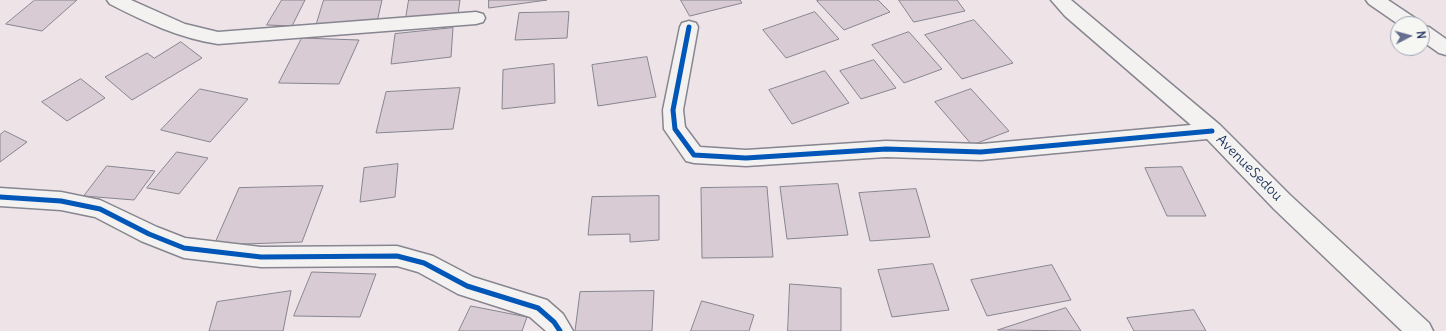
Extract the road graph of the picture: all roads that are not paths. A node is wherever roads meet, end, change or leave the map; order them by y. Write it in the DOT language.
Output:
graph roads {
  1 [pos="116,0"];
  2 [pos="1375,0"];
  3 [pos="1066,6"];
  4 [pos="1399,16"];
  5 [pos="476,18"];
  6 [pos="689,27"];
  7 [pos="1430,37"];
  8 [pos="1446,48"];
  9 [pos="1212,131"];
  10 [pos="0,197"];
  11 [pos="560,331"];
  12 [pos="1420,331"];
  1 -- 5 [label="street"];
  2 -- 4 [label="street"];
  3 -- 9 [label="street, AvenueSedou"];
  6 -- 9 [label="street"];
  7 -- 8 [label="street"];
  9 -- 12 [label="street, AvenueSedou"];
  10 -- 11 [label="street"];
}
